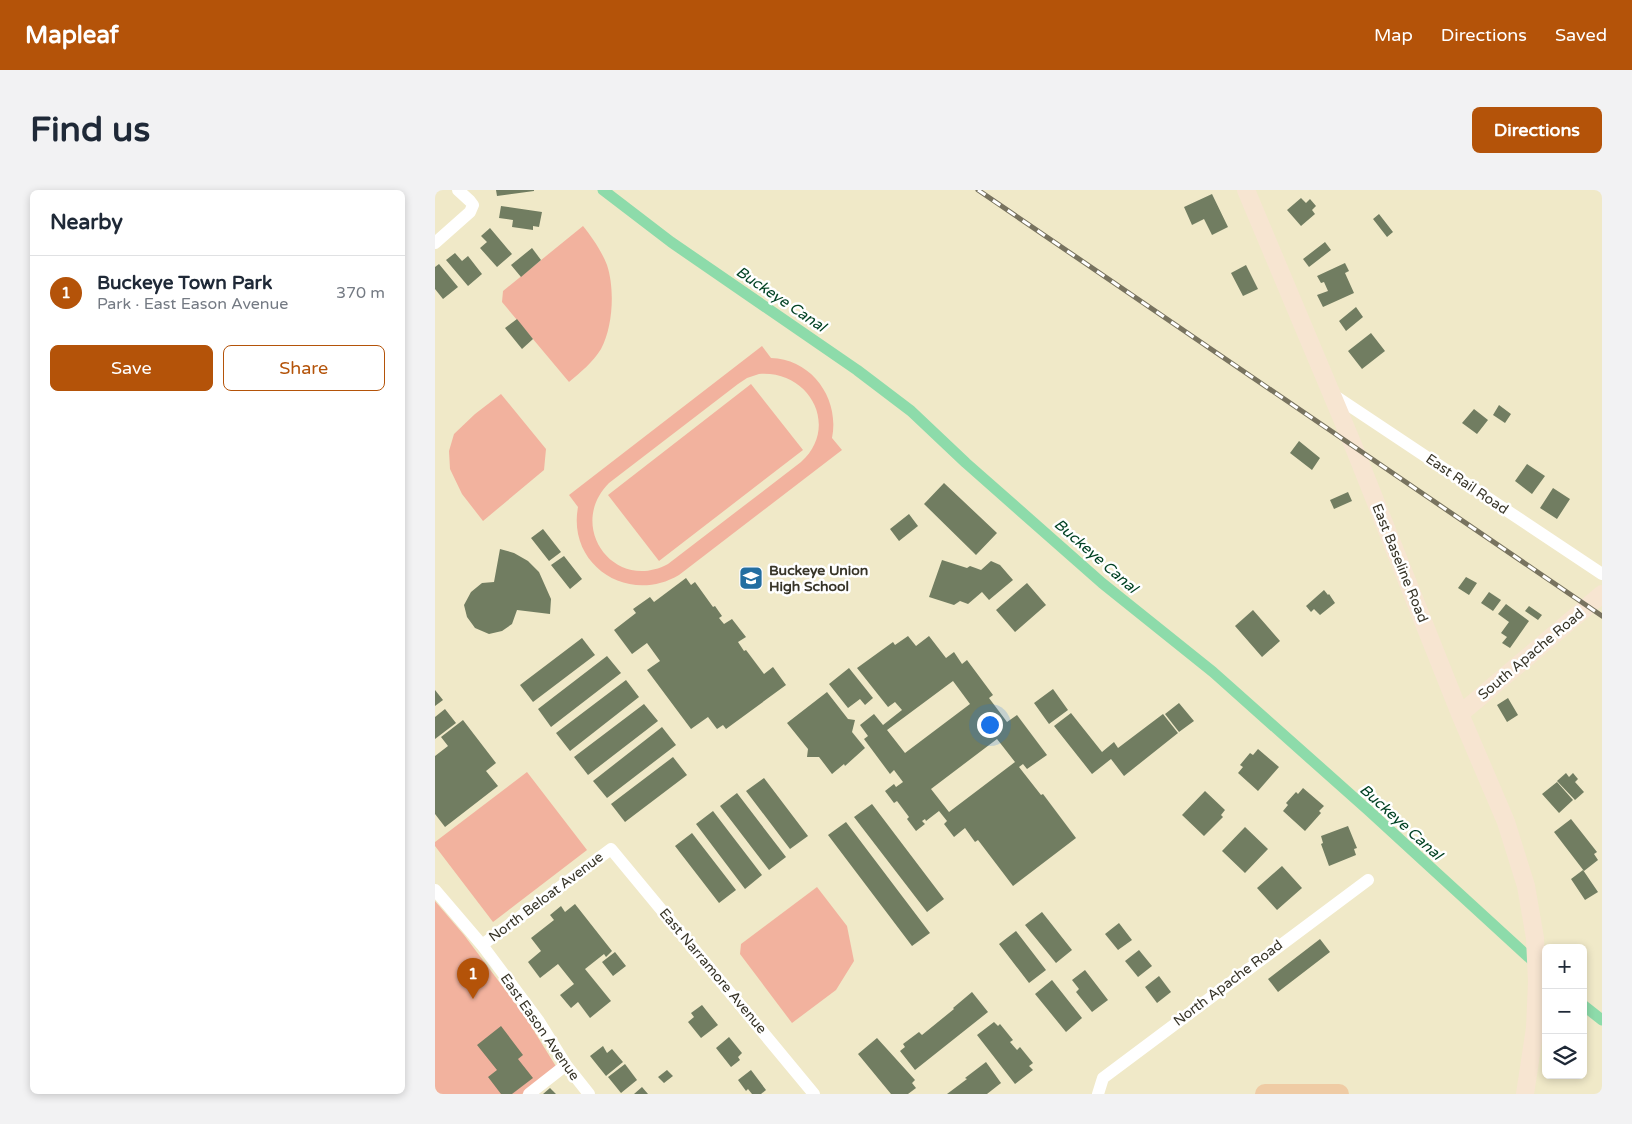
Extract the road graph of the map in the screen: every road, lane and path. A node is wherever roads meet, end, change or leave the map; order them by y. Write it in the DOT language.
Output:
graph roads {
  1 [pos="458,190"];
  2 [pos="1246,190"];
  3 [pos="435,243"];
  4 [pos="1332,394"];
  5 [pos="1602,574"];
  6 [pos="1602,594"];
  7 [pos="1460,714"];
  8 [pos="611,849"];
  9 [pos="1368,880"];
  10 [pos="435,890"];
  11 [pos="481,945"];
  12 [pos="566,1066"];
  13 [pos="529,1094"];
  14 [pos="589,1094"];
  15 [pos="814,1094"];
  16 [pos="1098,1094"];
  17 [pos="1265,1094"];
  18 [pos="1339,1094"];
  19 [pos="1525,1094"];
  1 -- 3 [label="street"];
  2 -- 4 [label="main road, East Baseline Road"];
  4 -- 5 [label="street, East Rail Road"];
  4 -- 7 [label="main road, East Baseline Road"];
  6 -- 7 [label="main road, South Apache Road"];
  7 -- 19 [label="main road, East Baseline Road"];
  8 -- 11 [label="street, North Beloat Avenue"];
  8 -- 15 [label="street, East Narramore Avenue"];
  9 -- 16 [label="street, North Apache Road"];
  10 -- 11 [label="street, East Eason Avenue"];
  11 -- 12 [label="street, East Eason Avenue"];
  12 -- 13 [label="street"];
  12 -- 14 [label="street, East Eason Avenue"];
  17 -- 18 [label="main road"];
}
